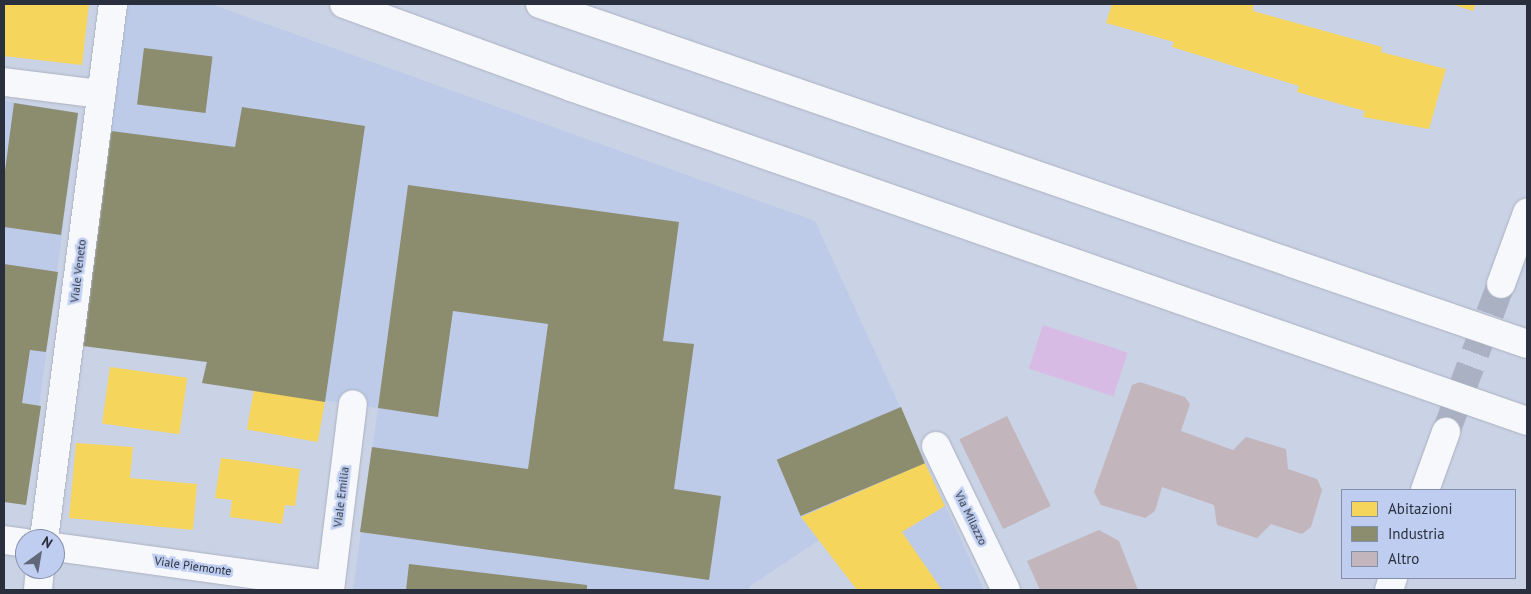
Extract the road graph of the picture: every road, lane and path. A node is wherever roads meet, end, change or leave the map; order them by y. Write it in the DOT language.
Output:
graph roads {
  1 [pos="113,4"];
  2 [pos="344,4"];
  3 [pos="540,4"];
  4 [pos="4,82"];
  5 [pos="101,94"];
  6 [pos="1527,213"];
  7 [pos="1501,284"];
  8 [pos="1527,344"];
  9 [pos="353,404"];
  10 [pos="1527,421"];
  11 [pos="1446,432"];
  12 [pos="936,446"];
  13 [pos="1425,489"];
  14 [pos="45,529"];
  15 [pos="65,548"];
  16 [pos="330,588"];
  17 [pos="1006,590"];
  1 -- 5 [label="main road, Viale Veneto"];
  2 -- 10 [label="main road"];
  3 -- 8 [label="main road"];
  4 -- 5 [label="main road"];
  5 -- 14 [label="main road, Viale Veneto"];
  6 -- 7 [label="main road"];
  9 -- 16 [label="main road, Viale Emilia"];
  11 -- 13 [label="main road"];
  12 -- 17 [label="main road, Via Milazzo"];
  15 -- 16 [label="main road, Viale Piemonte"];
}
